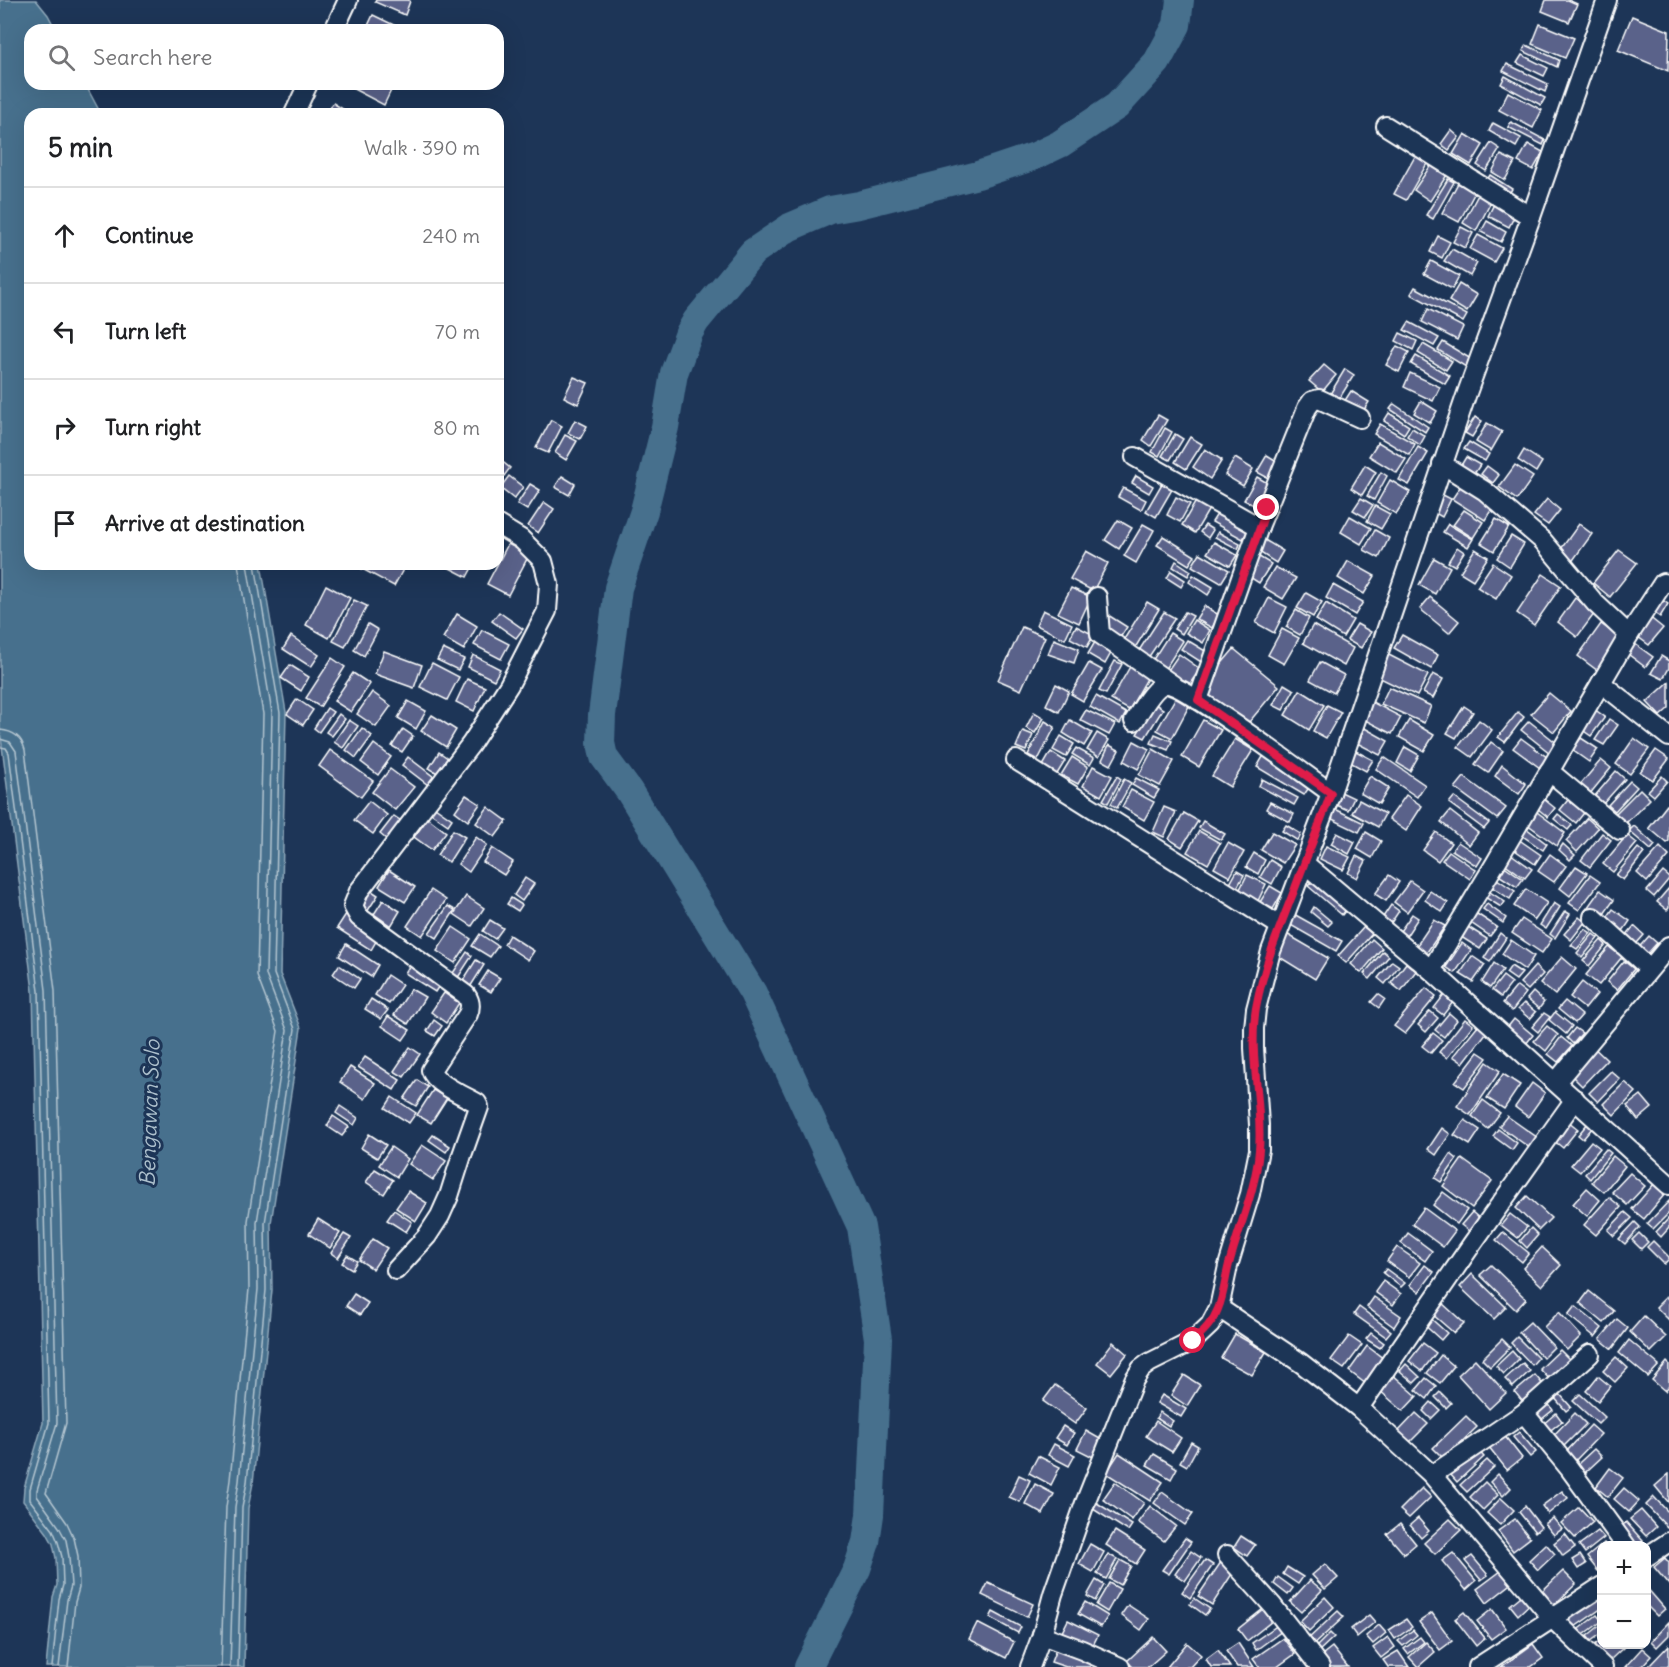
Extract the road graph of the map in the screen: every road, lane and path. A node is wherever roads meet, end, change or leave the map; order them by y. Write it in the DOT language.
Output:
graph roads {
  1 [pos="348,0"];
  2 [pos="1607,0"];
  3 [pos="337,24"];
  4 [pos="305,90"];
  5 [pos="297,108"];
  6 [pos="1386,126"];
  7 [pos="1531,217"];
  8 [pos="1360,418"];
  9 [pos="1134,457"];
  10 [pos="1442,464"];
  11 [pos="1259,527"];
  12 [pos="504,529"];
  13 [pos="1663,583"];
  14 [pos="1097,597"];
  15 [pos="1629,635"];
  16 [pos="1601,684"];
  17 [pos="1173,685"];
  18 [pos="1198,700"];
  19 [pos="1134,721"];
  20 [pos="1669,737"];
  21 [pos="1016,760"];
  22 [pos="1550,771"];
  23 [pos="1331,793"];
  24 [pos="1620,830"];
  25 [pos="1304,863"];
  26 [pos="1593,917"];
  27 [pos="1280,926"];
  28 [pos="1669,946"];
  29 [pos="1649,968"];
  30 [pos="1431,970"];
  31 [pos="1556,1082"];
  32 [pos="1575,1100"];
  33 [pos="1669,1185"];
  34 [pos="396,1270"];
  35 [pos="1219,1308"];
  36 [pos="1590,1354"];
  37 [pos="1359,1408"];
  38 [pos="1524,1413"];
  39 [pos="1432,1475"];
  40 [pos="1623,1541"];
  41 [pos="1669,1542"];
  42 [pos="1651,1554"];
  43 [pos="1227,1555"];
  44 [pos="1597,1589"];
  45 [pos="1553,1618"];
  46 [pos="1042,1635"];
  47 [pos="1030,1667"];
  48 [pos="1120,1667"];
  49 [pos="1320,1667"];
  50 [pos="1478,1667"];
  51 [pos="1603,1667"];
  1 -- 3 [label="street"];
  2 -- 7 [label="street"];
  4 -- 5 [label="street"];
  6 -- 7 [label="street"];
  7 -- 10 [label="street"];
  8 -- 11 [label="street"];
  9 -- 11 [label="street"];
  10 -- 15 [label="street"];
  10 -- 23 [label="street"];
  11 -- 18 [label="street"];
  12 -- 34 [label="street"];
  13 -- 15 [label="street"];
  14 -- 17 [label="street"];
  15 -- 16 [label="street"];
  16 -- 20 [label="street"];
  16 -- 22 [label="street"];
  17 -- 18 [label="street"];
  17 -- 19 [label="street"];
  18 -- 23 [label="street"];
  21 -- 27 [label="street"];
  22 -- 24 [label="street"];
  22 -- 30 [label="street"];
  23 -- 25 [label="street"];
  25 -- 27 [label="street"];
  25 -- 30 [label="street"];
  26 -- 29 [label="street"];
  27 -- 35 [label="street"];
  28 -- 29 [label="street"];
  29 -- 31 [label="street"];
  30 -- 31 [label="street"];
  31 -- 32 [label="street"];
  32 -- 33 [label="street"];
  32 -- 37 [label="street"];
  35 -- 37 [label="street"];
  35 -- 46 [label="street"];
  36 -- 38 [label="street"];
  37 -- 39 [label="street"];
  38 -- 39 [label="street"];
  38 -- 40 [label="street"];
  39 -- 45 [label="street"];
  41 -- 42 [label="street"];
  43 -- 49 [label="street"];
  44 -- 45 [label="street"];
  45 -- 50 [label="street"];
  45 -- 51 [label="street"];
  46 -- 47 [label="street"];
  46 -- 48 [label="street"];
}
